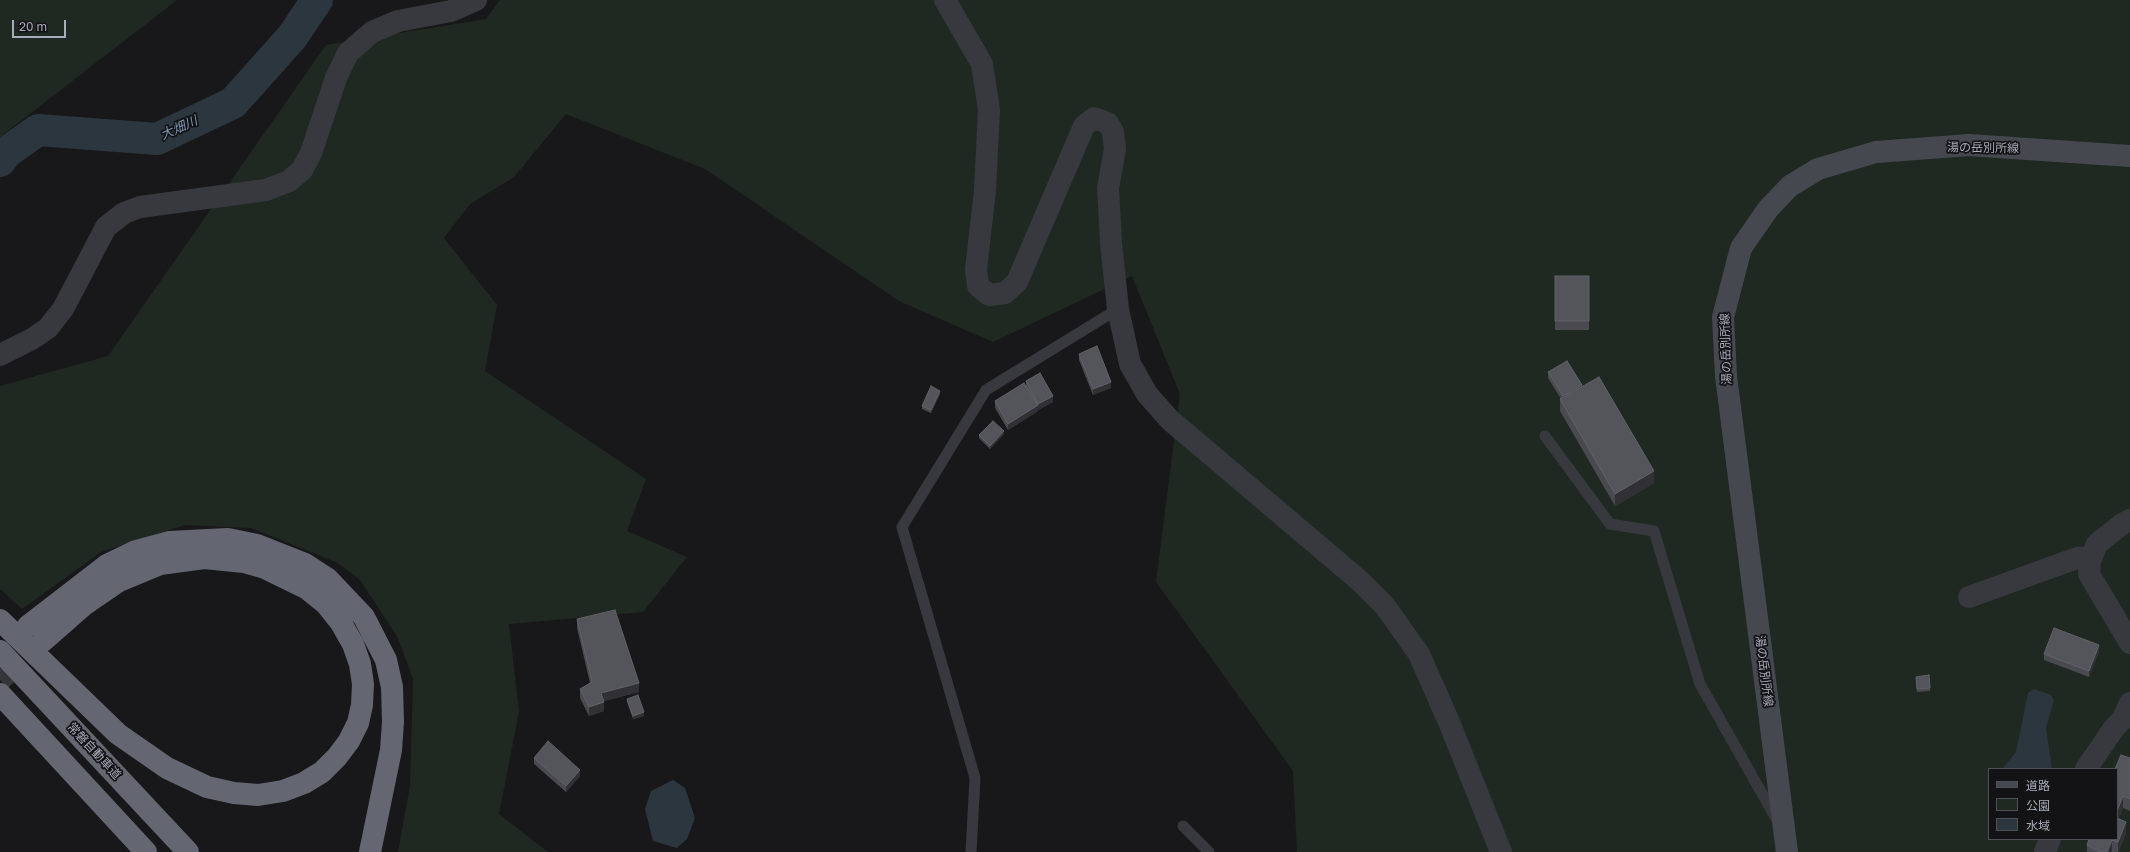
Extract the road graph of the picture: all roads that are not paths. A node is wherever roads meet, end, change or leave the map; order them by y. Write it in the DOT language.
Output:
graph roads {
  1 [pos="476,0"];
  2 [pos="945,0"];
  3 [pos="2130,156"];
  4 [pos="1118,309"];
  5 [pos="0,355"];
  6 [pos="1545,436"];
  7 [pos="2130,520"];
  8 [pos="2092,557"];
  9 [pos="1969,597"];
  10 [pos="0,620"];
  11 [pos="2130,643"];
  12 [pos="0,651"];
  13 [pos="0,694"];
  14 [pos="2130,703"];
  15 [pos="2087,768"];
  16 [pos="1183,826"];
  17 [pos="2050,840"];
  18 [pos="1786,843"];
  19 [pos="146,852"];
  20 [pos="188,852"];
  21 [pos="370,852"];
  22 [pos="971,852"];
  23 [pos="1209,852"];
  24 [pos="1501,852"];
  25 [pos="2045,852"];
  1 -- 5 [label="street"];
  2 -- 4 [label="street"];
  3 -- 18 [label="main road, 湯の岳別所線"];
  4 -- 22 [label="lane"];
  4 -- 24 [label="street"];
  6 -- 18 [label="lane"];
  7 -- 8 [label="street"];
  8 -- 9 [label="street"];
  8 -- 11 [label="street"];
  10 -- 21 [label="highway"];
  12 -- 20 [label="highway, 常磐自動車道"];
  13 -- 19 [label="highway"];
  14 -- 15 [label="street"];
  16 -- 23 [label="lane"];
  17 -- 25 [label="street"];
}
